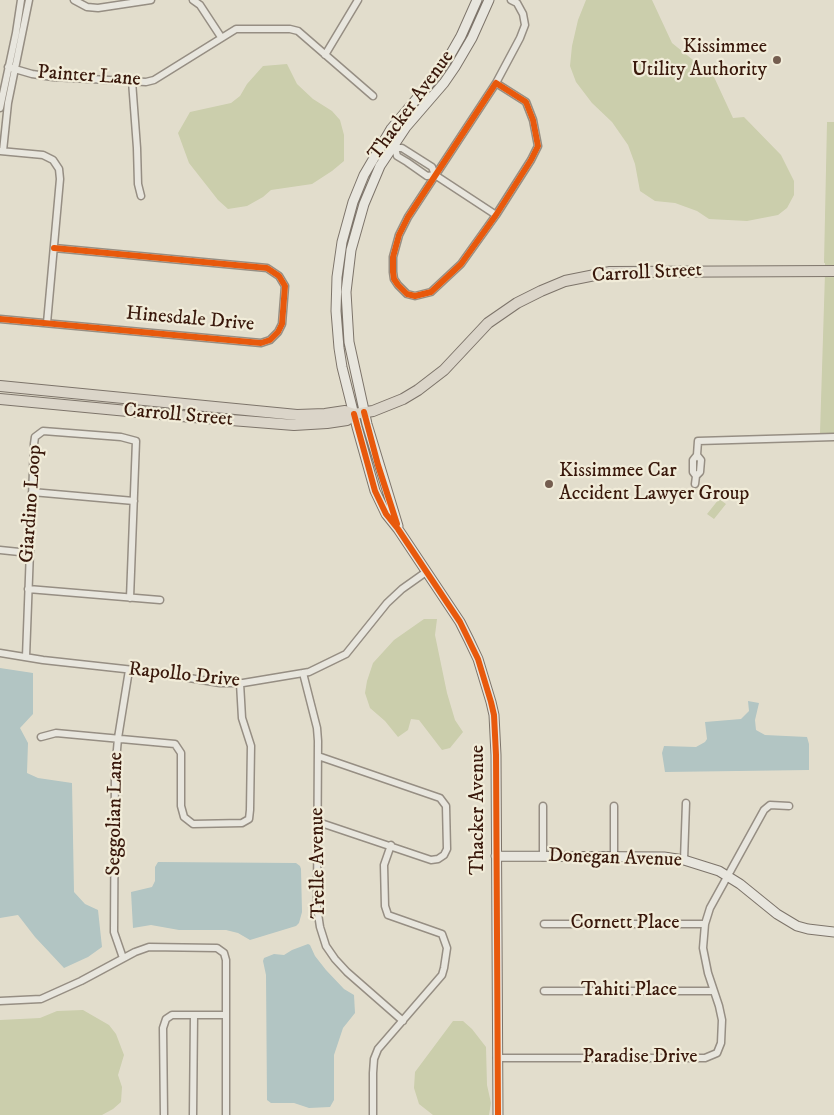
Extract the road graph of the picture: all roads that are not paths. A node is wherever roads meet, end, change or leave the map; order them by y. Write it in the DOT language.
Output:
graph roads {
  1 [pos="20,0"];
  2 [pos="29,0"];
  3 [pos="74,0"];
  4 [pos="151,0"];
  5 [pos="193,0"];
  6 [pos="358,0"];
  7 [pos="477,0"];
  8 [pos="489,0"];
  9 [pos="511,0"];
  10 [pos="221,38"];
  11 [pos="325,55"];
  12 [pos="11,68"];
  13 [pos="132,81"];
  14 [pos="496,83"];
  15 [pos="373,96"];
  16 [pos="0,108"];
  17 [pos="383,140"];
  18 [pos="394,147"];
  19 [pos="2,151"];
  20 [pos="435,174"];
  21 [pos="141,196"];
  22 [pos="496,215"];
  23 [pos="54,248"];
  24 [pos="834,270"];
  25 [pos="0,319"];
  26 [pos="47,323"];
  27 [pos="0,386"];
  28 [pos="0,399"];
  29 [pos="364,412"];
  30 [pos="270,413"];
  31 [pos="354,414"];
  32 [pos="181,416"];
  33 [pos="834,437"];
  34 [pos="695,484"];
  35 [pos="32,492"];
  36 [pos="134,501"];
  37 [pos="398,529"];
  38 [pos="0,550"];
  39 [pos="29,553"];
  40 [pos="426,572"];
  41 [pos="28,589"];
  42 [pos="130,598"];
  43 [pos="160,600"];
  44 [pos="0,653"];
  45 [pos="26,656"];
  46 [pos="129,670"];
  47 [pos="303,673"];
  48 [pos="240,683"];
  49 [pos="41,737"];
  50 [pos="118,738"];
  51 [pos="318,756"];
  52 [pos="686,803"];
  53 [pos="543,806"];
  54 [pos="614,806"];
  55 [pos="789,806"];
  56 [pos="318,822"];
  57 [pos="391,845"];
  58 [pos="496,856"];
  59 [pos="543,856"];
  60 [pos="614,857"];
  61 [pos="684,860"];
  62 [pos="728,877"];
  63 [pos="544,924"];
  64 [pos="705,924"];
  65 [pos="834,932"];
  66 [pos="123,958"];
  67 [pos="544,991"];
  68 [pos="714,991"];
  69 [pos="0,1001"];
  70 [pos="194,1015"];
  71 [pos="225,1016"];
  72 [pos="156,1019"];
  73 [pos="403,1020"];
  74 [pos="164,1022"];
  75 [pos="497,1058"];
  76 [pos="164,1115"];
  77 [pos="194,1115"];
  78 [pos="226,1115"];
  79 [pos="373,1115"];
  80 [pos="498,1115"];
  1 -- 12 [label="street"];
  2 -- 12 [label="street"];
  3 -- 4 [label="street"];
  5 -- 10 [label="street"];
  6 -- 11 [label="street"];
  7 -- 17 [label="street, Thacker Avenue"];
  8 -- 18 [label="street, Thacker Avenue"];
  9 -- 14 [label="street"];
  10 -- 11 [label="street, Painter Lane"];
  10 -- 13 [label="street, Painter Lane"];
  11 -- 15 [label="street, Painter Lane"];
  12 -- 13 [label="street, Painter Lane"];
  12 -- 16 [label="street"];
  12 -- 19 [label="street"];
  13 -- 21 [label="street"];
  14 -- 20 [label="street"];
  14 -- 22 [label="street"];
  17 -- 18 [label="street"];
  17 -- 31 [label="street, Thacker Avenue"];
  18 -- 20 [label="street"];
  18 -- 20 [label="street"];
  18 -- 29 [label="street, Thacker Avenue"];
  19 -- 23 [label="street"];
  20 -- 22 [label="street"];
  20 -- 22 [label="street"];
  23 -- 26 [label="street"];
  23 -- 26 [label="street, Hinesdale Drive"];
  24 -- 29 [label="main road, Carroll Street"];
  25 -- 26 [label="street"];
  27 -- 30 [label="main road, Carroll Street"];
  28 -- 32 [label="main road, Carroll Street"];
  29 -- 31 [label="main road, Carroll Street"];
  29 -- 37 [label="street, Thacker Avenue"];
  30 -- 31 [label="main road, Carroll Street"];
  30 -- 32 [label="main road"];
  31 -- 32 [label="main road, Carroll Street"];
  31 -- 37 [label="street, Thacker Avenue"];
  33 -- 34 [label="street"];
  35 -- 36 [label="street"];
  35 -- 36 [label="street, Giardino Loop"];
  35 -- 39 [label="street, Giardino Loop"];
  36 -- 42 [label="street, Giardino Loop"];
  37 -- 40 [label="street, Thacker Avenue"];
  38 -- 39 [label="street"];
  39 -- 41 [label="street, Giardino Loop"];
  40 -- 47 [label="street, Rapollo Drive"];
  40 -- 58 [label="street, Thacker Avenue"];
  41 -- 42 [label="street"];
  41 -- 45 [label="street, Giardino Loop"];
  42 -- 43 [label="street"];
  44 -- 45 [label="street, Rapollo Drive"];
  45 -- 46 [label="street, Rapollo Drive"];
  46 -- 48 [label="street, Rapollo Drive"];
  46 -- 50 [label="street, Seggolian Lane"];
  47 -- 48 [label="street, Rapollo Drive"];
  47 -- 51 [label="street, Trelle Avenue"];
  48 -- 50 [label="street"];
  49 -- 50 [label="street"];
  50 -- 66 [label="street, Seggolian Lane"];
  51 -- 56 [label="street, Trelle Avenue"];
  51 -- 57 [label="street"];
  52 -- 61 [label="street"];
  53 -- 59 [label="street"];
  54 -- 60 [label="street"];
  55 -- 62 [label="street, Paradise Drive"];
  56 -- 57 [label="street"];
  56 -- 73 [label="street, Trelle Avenue"];
  57 -- 73 [label="street"];
  58 -- 59 [label="street, Donegan Avenue"];
  58 -- 75 [label="street, Thacker Avenue"];
  59 -- 60 [label="street, Donegan Avenue"];
  60 -- 61 [label="street, Donegan Avenue"];
  61 -- 62 [label="street, Donegan Avenue"];
  62 -- 64 [label="street, Paradise Drive"];
  62 -- 65 [label="street, Donegan Avenue"];
  63 -- 64 [label="street, Cornett Place"];
  64 -- 68 [label="street, Paradise Drive"];
  66 -- 69 [label="street"];
  66 -- 71 [label="street"];
  67 -- 68 [label="street, Tahiti Place"];
  68 -- 75 [label="street, Paradise Drive"];
  70 -- 71 [label="street"];
  70 -- 74 [label="street"];
  70 -- 77 [label="street"];
  71 -- 78 [label="street"];
  72 -- 74 [label="street"];
  73 -- 79 [label="street"];
  74 -- 76 [label="street"];
  75 -- 80 [label="street, Thacker Avenue"];
}
